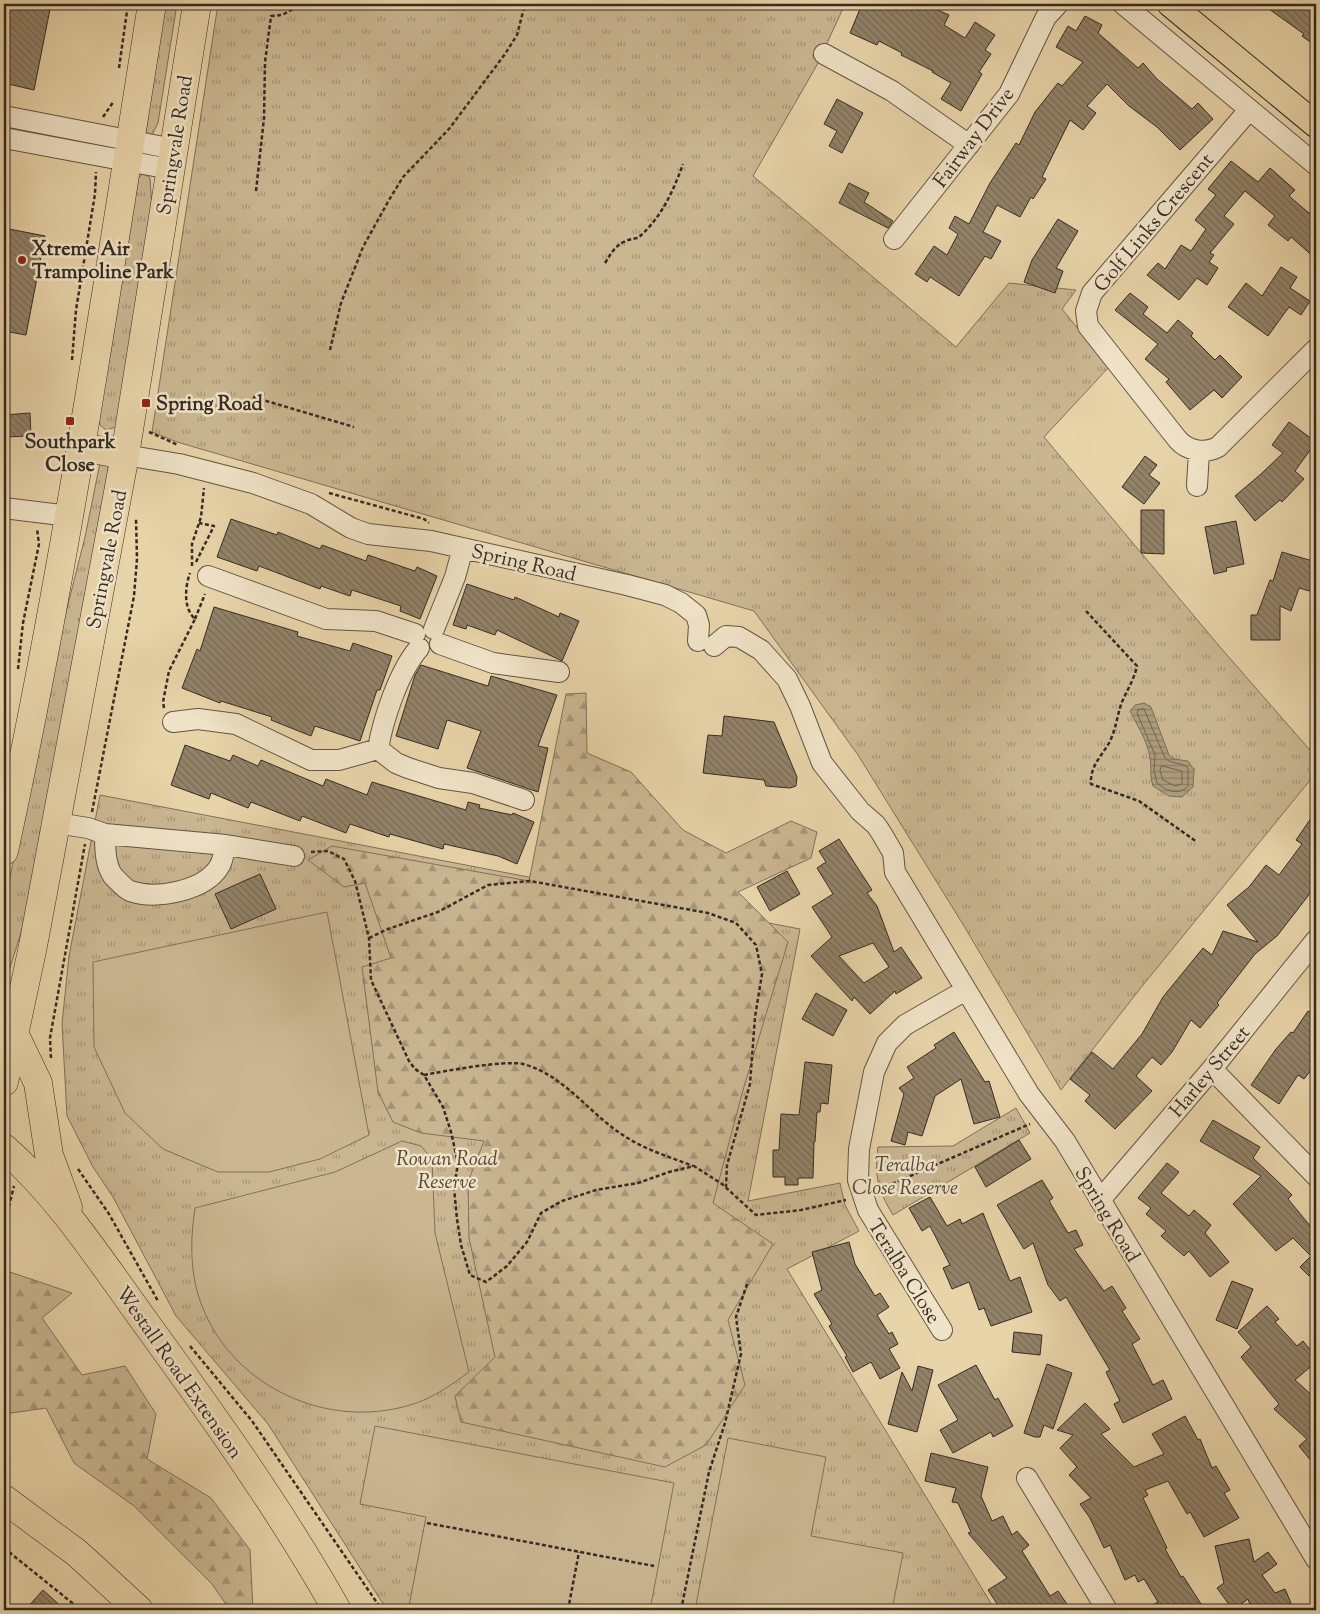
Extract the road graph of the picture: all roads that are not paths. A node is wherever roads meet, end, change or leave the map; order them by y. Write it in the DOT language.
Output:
graph roads {
  1 [pos="152,4"];
  2 [pos="197,4"];
  3 [pos="1058,4"];
  4 [pos="1123,4"];
  5 [pos="1170,4"];
  6 [pos="824,54"];
  7 [pos="1249,110"];
  8 [pos="4,116"];
  9 [pos="1316,125"];
  10 [pos="4,138"];
  11 [pos="969,145"];
  12 [pos="129,151"];
  13 [pos="172,159"];
  14 [pos="1316,165"];
  15 [pos="894,239"];
  16 [pos="1316,349"];
  17 [pos="81,447"];
  18 [pos="1199,451"];
  19 [pos="125,455"];
  20 [pos="1197,486"];
  21 [pos="4,508"];
  22 [pos="58,515"];
  23 [pos="463,548"];
  24 [pos="201,570"];
  25 [pos="427,639"];
  26 [pos="559,672"];
  27 [pos="173,722"];
  28 [pos="378,749"];
  29 [pos="524,800"];
  30 [pos="56,823"];
  31 [pos="105,834"];
  32 [pos="226,845"];
  33 [pos="4,851"];
  34 [pos="294,856"];
  35 [pos="1316,940"];
  36 [pos="966,990"];
  37 [pos="14,1033"];
  38 [pos="1212,1069"];
  39 [pos="4,1082"];
  40 [pos="4,1148"];
  41 [pos="1316,1176"];
  42 [pos="1100,1200"];
  43 [pos="76,1227"];
  44 [pos="942,1330"];
  45 [pos="1027,1478"];
  46 [pos="6,1502"];
  47 [pos="1316,1559"];
  48 [pos="139,1610"];
  49 [pos="337,1610"];
  50 [pos="1107,1610"];
  1 -- 12 [label="highway"];
  2 -- 13 [label="highway, Springvale Road"];
  3 -- 11 [label="street, Fairway Drive"];
  4 -- 7 [label="street"];
  5 -- 9 [label="main road"];
  6 -- 11 [label="street"];
  7 -- 14 [label="street"];
  7 -- 18 [label="street, Golf Links Crescent"];
  8 -- 12 [label="street"];
  10 -- 12 [label="street"];
  11 -- 15 [label="street, Fairway Drive"];
  12 -- 13 [label="street"];
  12 -- 17 [label="highway"];
  13 -- 19 [label="highway, Springvale Road"];
  16 -- 18 [label="street"];
  17 -- 19 [label="highway"];
  17 -- 22 [label="highway"];
  18 -- 20 [label="street"];
  19 -- 23 [label="street, Spring Road"];
  19 -- 30 [label="highway, Springvale Road"];
  21 -- 22 [label="street"];
  22 -- 33 [label="highway"];
  23 -- 25 [label="street"];
  23 -- 36 [label="street, Spring Road"];
  24 -- 25 [label="street"];
  25 -- 26 [label="street"];
  25 -- 28 [label="street"];
  27 -- 28 [label="street"];
  28 -- 29 [label="street"];
  30 -- 31 [label="street"];
  30 -- 37 [label="highway, Springvale Road"];
  31 -- 32 [label="street"];
  31 -- 32 [label="street"];
  32 -- 34 [label="street"];
  35 -- 38 [label="street, Harley Street"];
  36 -- 42 [label="street, Spring Road"];
  36 -- 44 [label="street, Teralba Close"];
  37 -- 39 [label="highway, Springvale Road"];
  37 -- 43 [label="highway"];
  38 -- 41 [label="street"];
  38 -- 42 [label="street, Harley Street"];
  40 -- 43 [label="highway, Westall Road Extension"];
  42 -- 47 [label="street, Spring Road"];
  43 -- 49 [label="highway, Westall Road Extension"];
  45 -- 50 [label="street"];
  46 -- 48 [label="highway"];
}
